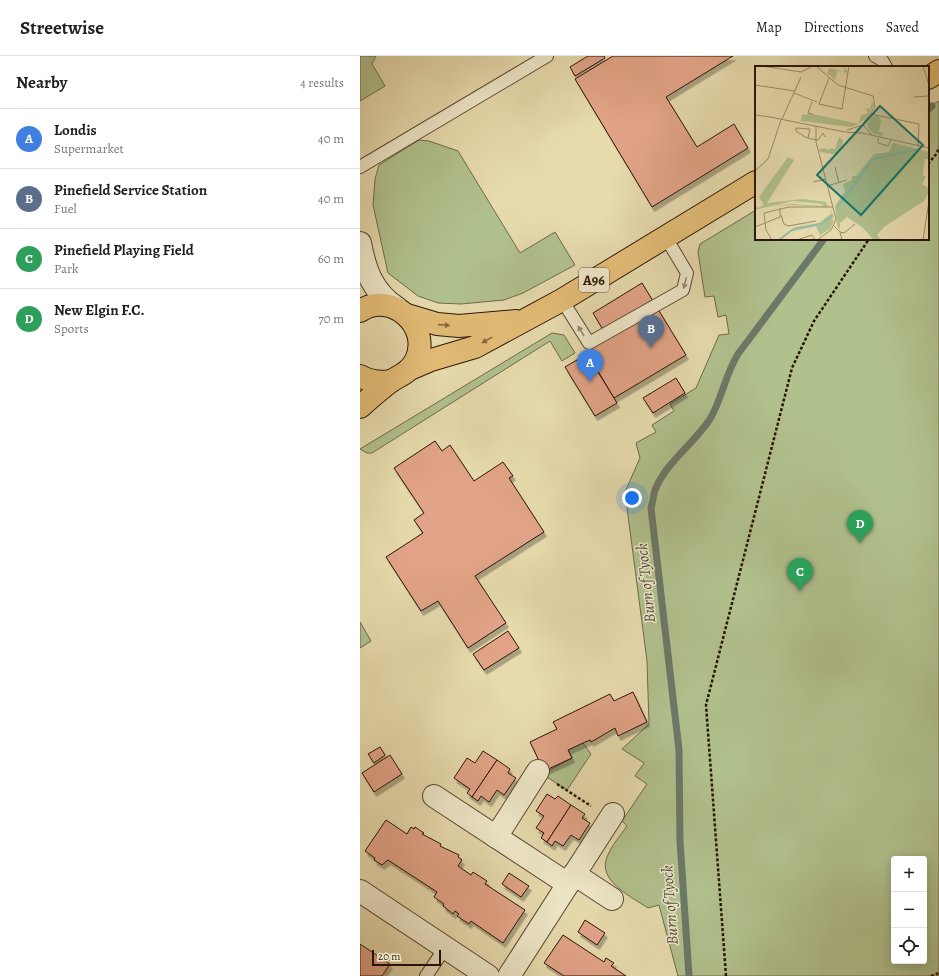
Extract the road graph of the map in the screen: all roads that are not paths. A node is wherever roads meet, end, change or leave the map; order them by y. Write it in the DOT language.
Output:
graph roads {
  1 [pos="547,56"];
  2 [pos="875,56"];
  3 [pos="885,66"];
  4 [pos="939,71"];
  5 [pos="929,77"];
  6 [pos="360,167"];
  7 [pos="755,183"];
  8 [pos="665,236"];
  9 [pos="361,260"];
  10 [pos="562,300"];
  11 [pos="360,311"];
  12 [pos="402,312"];
  13 [pos="521,321"];
  14 [pos="410,369"];
  15 [pos="360,376"];
  16 [pos="391,381"];
  17 [pos="360,407"];
  18 [pos="538,771"];
  19 [pos="434,796"];
  20 [pos="611,817"];
  21 [pos="496,837"];
  22 [pos="571,879"];
  23 [pos="360,892"];
  24 [pos="612,899"];
  25 [pos="445,948"];
  26 [pos="426,976"];
  27 [pos="488,976"];
  28 [pos="509,976"];
  1 -- 6 [label="lane"];
  2 -- 3 [label="lane"];
  4 -- 5 [label="highway"];
  7 -- 8 [label="highway, A96"];
  8 -- 10 [label="highway, A96"];
  8 -- 10 [label="lane, one-way"];
  9 -- 12 [label="street"];
  10 -- 13 [label="highway, A96"];
  11 -- 12 [label="highway, A96"];
  12 -- 13 [label="highway, A96, one-way"];
  12 -- 14 [label="highway"];
  13 -- 14 [label="highway, A96, one-way"];
  14 -- 16 [label="highway, A96"];
  15 -- 16 [label="highway"];
  16 -- 17 [label="highway, A96"];
  18 -- 21 [label="street"];
  19 -- 21 [label="street"];
  20 -- 22 [label="street"];
  21 -- 22 [label="street"];
  22 -- 24 [label="street"];
  22 -- 28 [label="street"];
  23 -- 25 [label="street"];
  25 -- 26 [label="lane"];
  25 -- 27 [label="street"];
}
